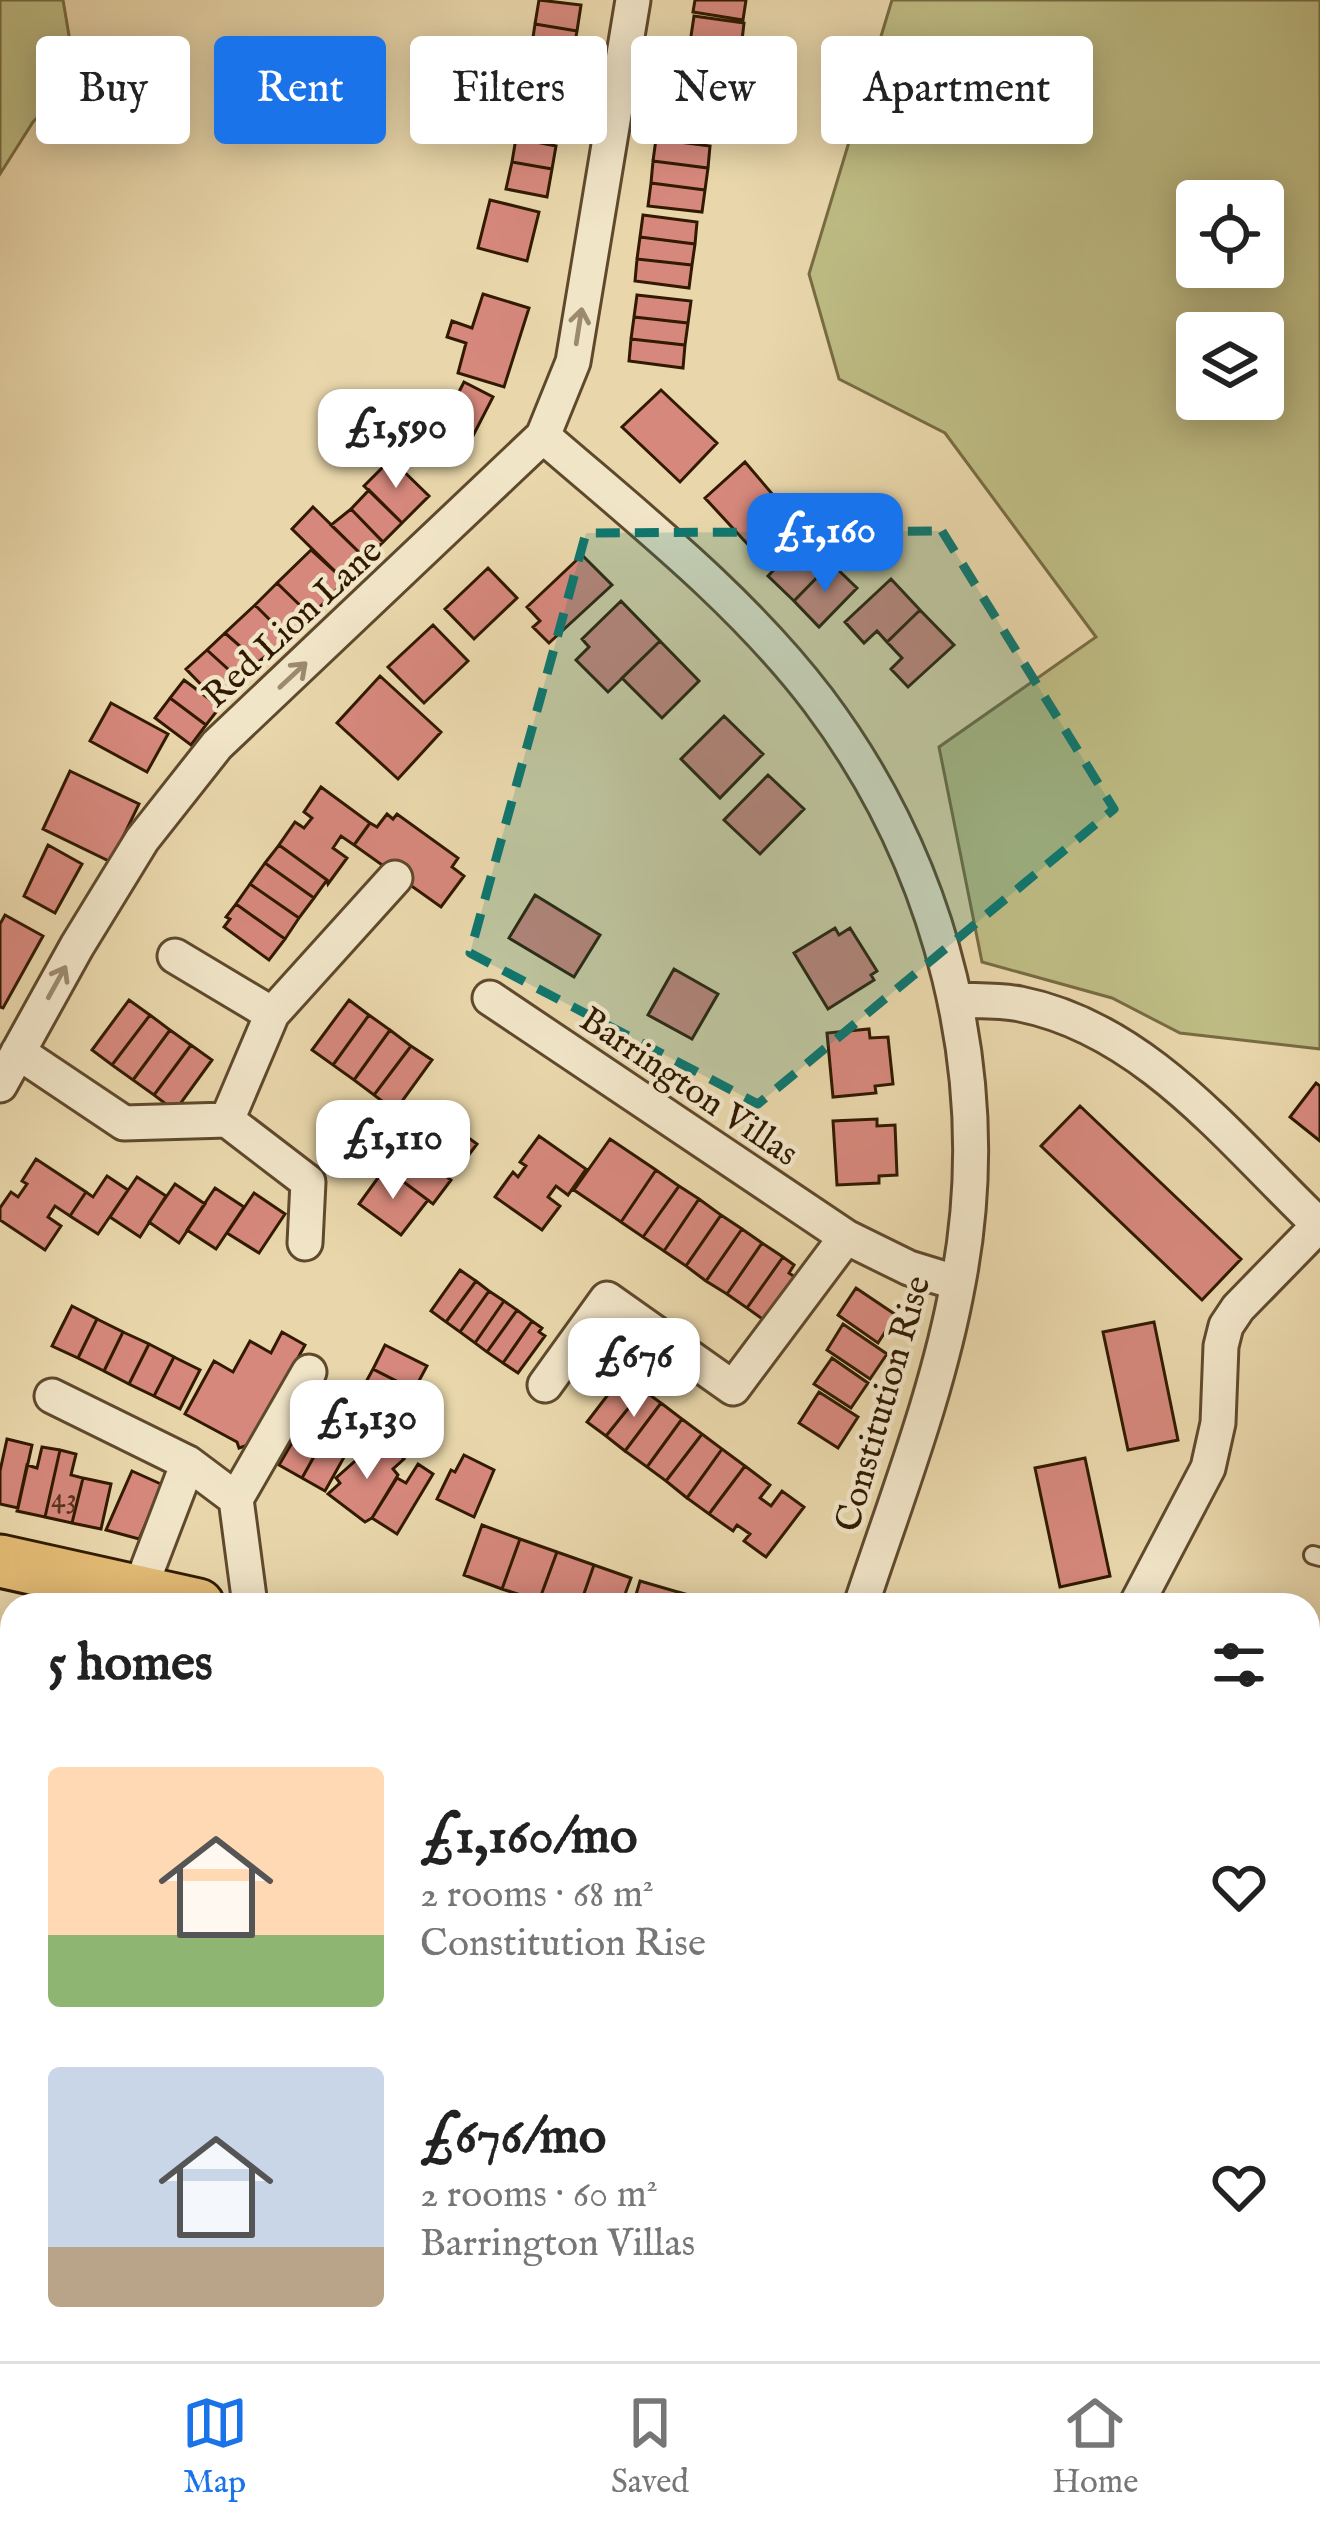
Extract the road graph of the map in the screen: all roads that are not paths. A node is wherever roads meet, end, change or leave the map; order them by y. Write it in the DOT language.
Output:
graph roads {
  1 [pos="633,0"];
  2 [pos="543,436"];
  3 [pos="395,878"];
  4 [pos="175,956"];
  5 [pos="490,998"];
  6 [pos="956,1000"];
  7 [pos="272,1014"];
  8 [pos="19,1052"];
  9 [pos="0,1084"];
  10 [pos="227,1120"];
  11 [pos="1320,1226"];
  12 [pos="846,1237"];
  13 [pos="305,1243"];
  14 [pos="958,1283"];
  15 [pos="309,1372"];
  16 [pos="545,1385"];
  17 [pos="52,1396"];
  18 [pos="188,1463"];
  19 [pos="236,1499"];
  20 [pos="0,1561"];
  21 [pos="140,1591"];
  22 [pos="148,1593"];
  23 [pos="248,1593"];
  24 [pos="865,1593"];
  25 [pos="1142,1593"];
  2 -- 1 [label="street, Red Lion Lane, one-way"];
  2 -- 6 [label="street, Constitution Rise"];
  8 -- 2 [label="street, Red Lion Lane, one-way"];
  3 -- 7 [label="street"];
  4 -- 7 [label="street"];
  5 -- 12 [label="street, Barrington Villas"];
  6 -- 11 [label="street"];
  6 -- 14 [label="street, Constitution Rise"];
  7 -- 10 [label="street"];
  8 -- 9 [label="street, Red Lion Lane"];
  8 -- 10 [label="street"];
  10 -- 13 [label="street"];
  11 -- 25 [label="street"];
  12 -- 14 [label="street, Barrington Villas"];
  12 -- 16 [label="street"];
  14 -- 24 [label="street, Constitution Rise"];
  15 -- 19 [label="street"];
  17 -- 18 [label="street"];
  18 -- 19 [label="street"];
  18 -- 21 [label="street"];
  19 -- 23 [label="street"];
  20 -- 21 [label="main road"];
  21 -- 22 [label="main road"];
}
